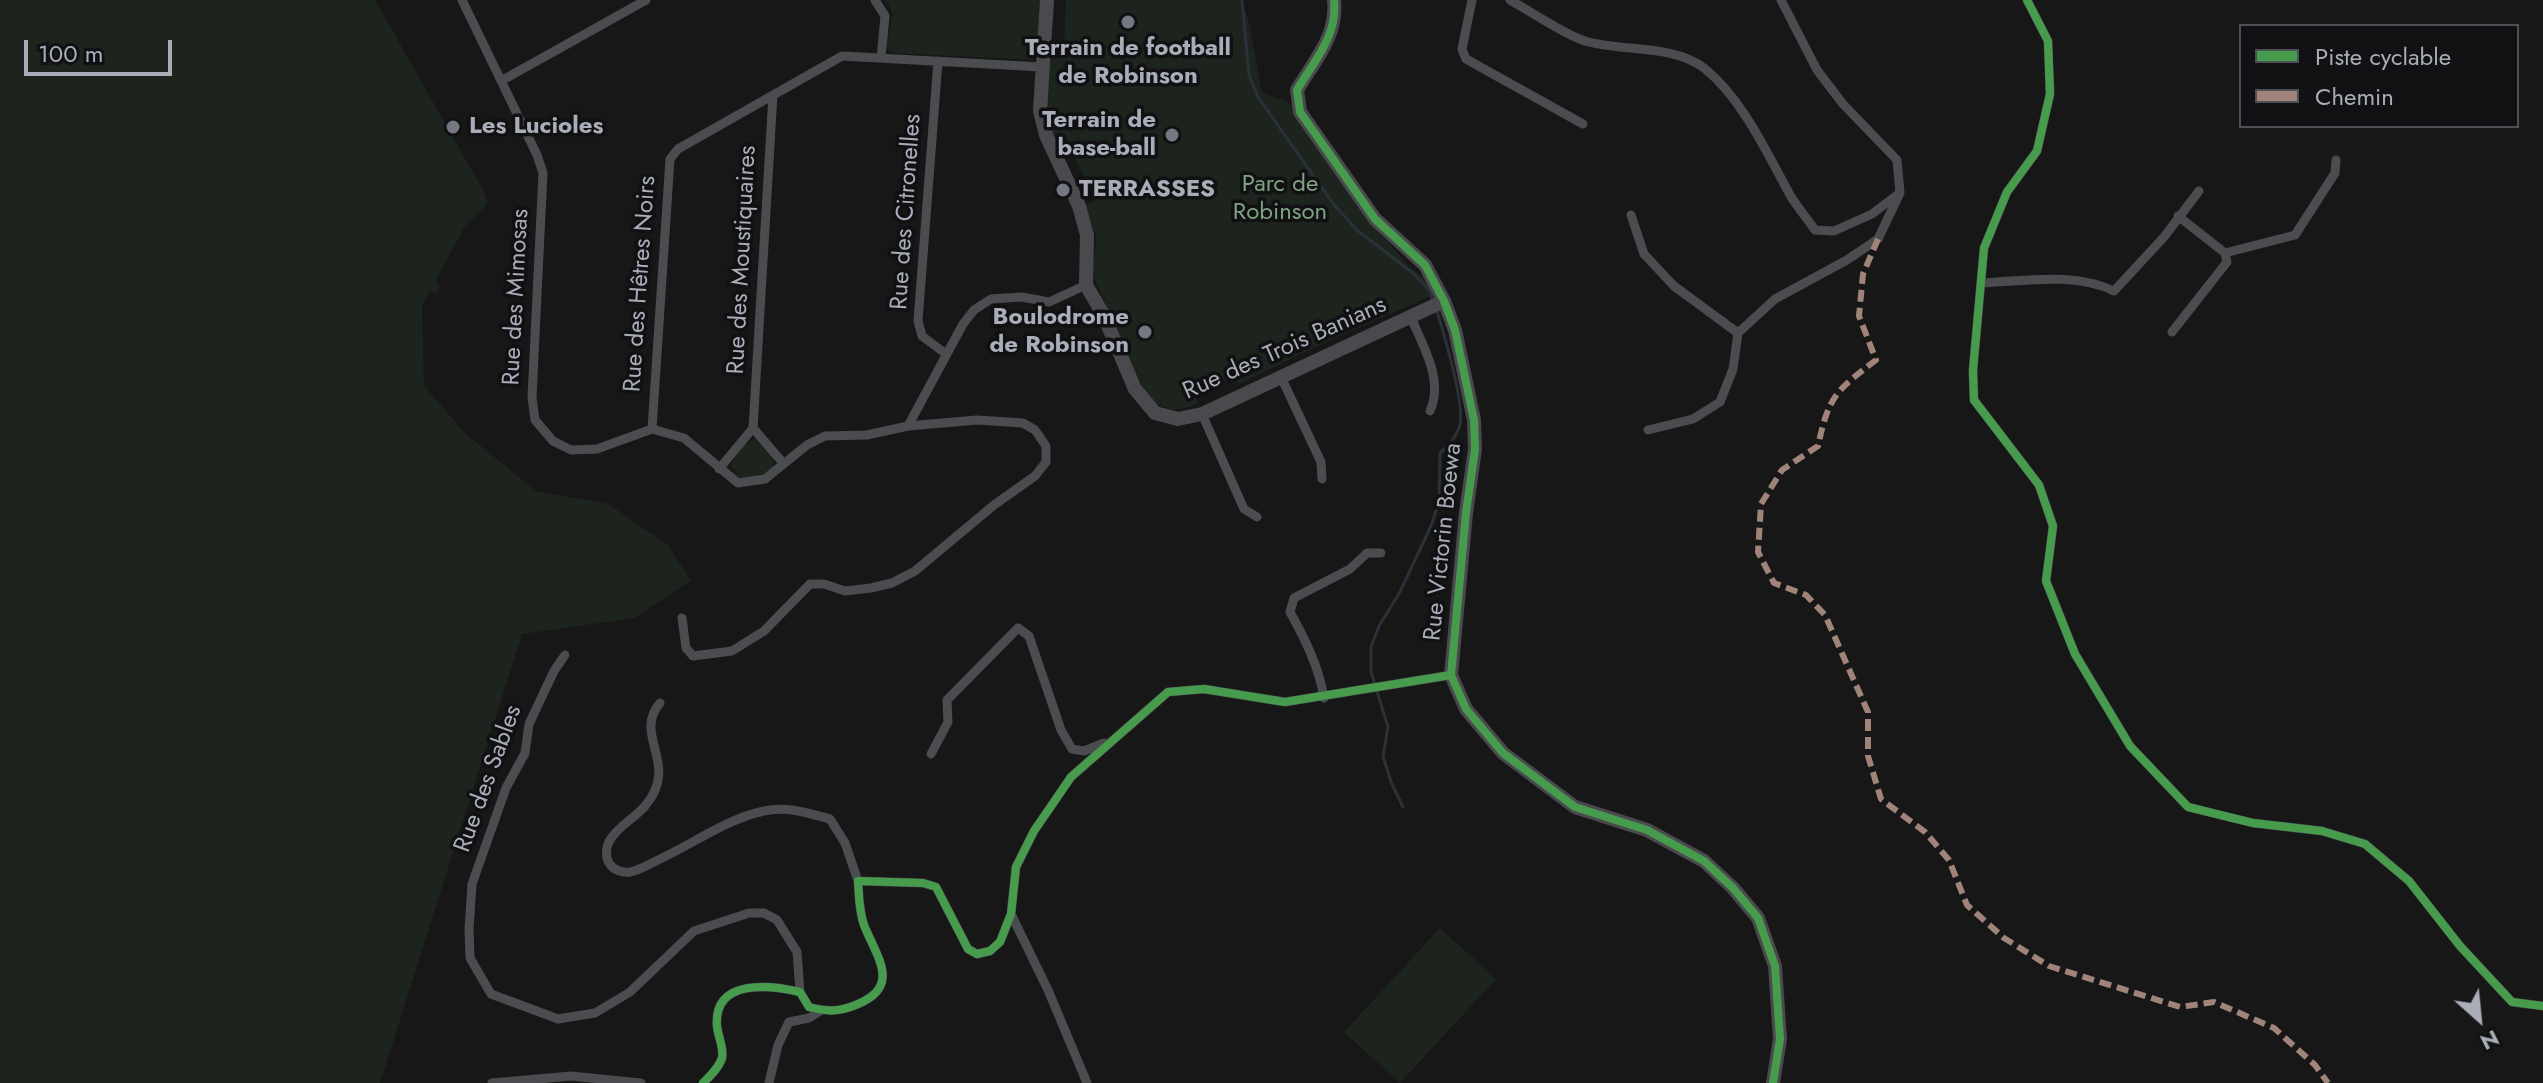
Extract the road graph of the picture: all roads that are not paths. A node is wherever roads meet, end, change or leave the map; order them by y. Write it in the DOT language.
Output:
graph roads {
  1 [pos="462,0"];
  2 [pos="646,0"];
  3 [pos="875,0"];
  4 [pos="1047,0"];
  5 [pos="1334,0"];
  6 [pos="1472,0"];
  7 [pos="1510,0"];
  8 [pos="1781,0"];
  9 [pos="2027,0"];
  10 [pos="881,58"];
  11 [pos="938,61"];
  12 [pos="1042,67"];
  13 [pos="501,81"];
  14 [pos="773,95"];
  15 [pos="1583,124"];
  16 [pos="2336,160"];
  17 [pos="2199,191"];
  18 [pos="1900,193"];
  19 [pos="1631,215"];
  20 [pos="2178,216"];
  21 [pos="2225,253"];
  22 [pos="1982,283"];
  23 [pos="1086,285"];
  24 [pos="1437,304"];
  25 [pos="1411,317"];
  26 [pos="2172,332"];
  27 [pos="1738,333"];
  28 [pos="946,354"];
  29 [pos="1281,377"];
  30 [pos="1430,411"];
  31 [pos="1202,414"];
  32 [pos="908,426"];
  33 [pos="753,428"];
  34 [pos="652,429"];
  35 [pos="1648,430"];
  36 [pos="783,463"];
  37 [pos="719,469"];
  38 [pos="1322,479"];
  39 [pos="1257,517"];
  40 [pos="1381,553"];
  41 [pos="682,618"];
  42 [pos="565,655"];
  43 [pos="1451,675"];
  44 [pos="1324,698"];
  45 [pos="660,703"];
  46 [pos="1114,739"];
  47 [pos="931,754"];
  48 [pos="858,881"];
  49 [pos="1011,914"];
  50 [pos="800,992"];
  51 [pos="2543,1006"];
  52 [pos="822,1010"];
  53 [pos="492,1083"];
  54 [pos="641,1083"];
  55 [pos="703,1083"];
  56 [pos="769,1083"];
  57 [pos="1087,1083"];
  58 [pos="1773,1083"];
  1 -- 13 [label="street, Rue des Mimosas"];
  2 -- 13 [label="street"];
  3 -- 10 [label="street"];
  4 -- 12 [label="street"];
  5 -- 24 [label="street, Rue Victorin Boewa"];
  6 -- 15 [label="street"];
  7 -- 18 [label="street"];
  8 -- 18 [label="street"];
  9 -- 22 [label="street"];
  10 -- 11 [label="street, Rue des Hêtres Noirs"];
  10 -- 14 [label="street, Rue des Hêtres Noirs"];
  11 -- 12 [label="street, Rue des Hêtres Noirs"];
  11 -- 28 [label="street, Rue des Citronelles"];
  12 -- 23 [label="street"];
  13 -- 34 [label="street, Rue des Mimosas"];
  14 -- 33 [label="street, Rue des Moustiquaires"];
  14 -- 34 [label="street, Rue des Hêtres Noirs"];
  16 -- 21 [label="street"];
  17 -- 20 [label="street"];
  18 -- 27 [label="street"];
  19 -- 27 [label="street"];
  20 -- 21 [label="street"];
  20 -- 22 [label="street"];
  21 -- 26 [label="street"];
  22 -- 51 [label="street"];
  23 -- 28 [label="street"];
  23 -- 31 [label="street, Rue des Trois Banians"];
  24 -- 25 [label="street, Rue des Trois Banians"];
  24 -- 43 [label="street, Rue Victorin Boewa"];
  25 -- 29 [label="street, Rue des Trois Banians"];
  25 -- 30 [label="street"];
  27 -- 35 [label="street"];
  28 -- 32 [label="street"];
  29 -- 31 [label="street, Rue des Trois Banians"];
  29 -- 38 [label="street"];
  31 -- 39 [label="street"];
  32 -- 36 [label="street"];
  32 -- 41 [label="street"];
  33 -- 36 [label="street"];
  33 -- 37 [label="street"];
  34 -- 37 [label="street"];
  36 -- 37 [label="street"];
  40 -- 44 [label="street"];
  42 -- 50 [label="street, Rue des Sables"];
  43 -- 44 [label="street"];
  43 -- 58 [label="street, Rue Victorin Boewa"];
  44 -- 46 [label="street"];
  45 -- 48 [label="street"];
  46 -- 47 [label="street"];
  46 -- 49 [label="street"];
  48 -- 49 [label="street"];
  48 -- 52 [label="street"];
  49 -- 57 [label="street"];
  50 -- 52 [label="street"];
  50 -- 55 [label="street"];
  52 -- 56 [label="street"];
  53 -- 54 [label="street"];
}
